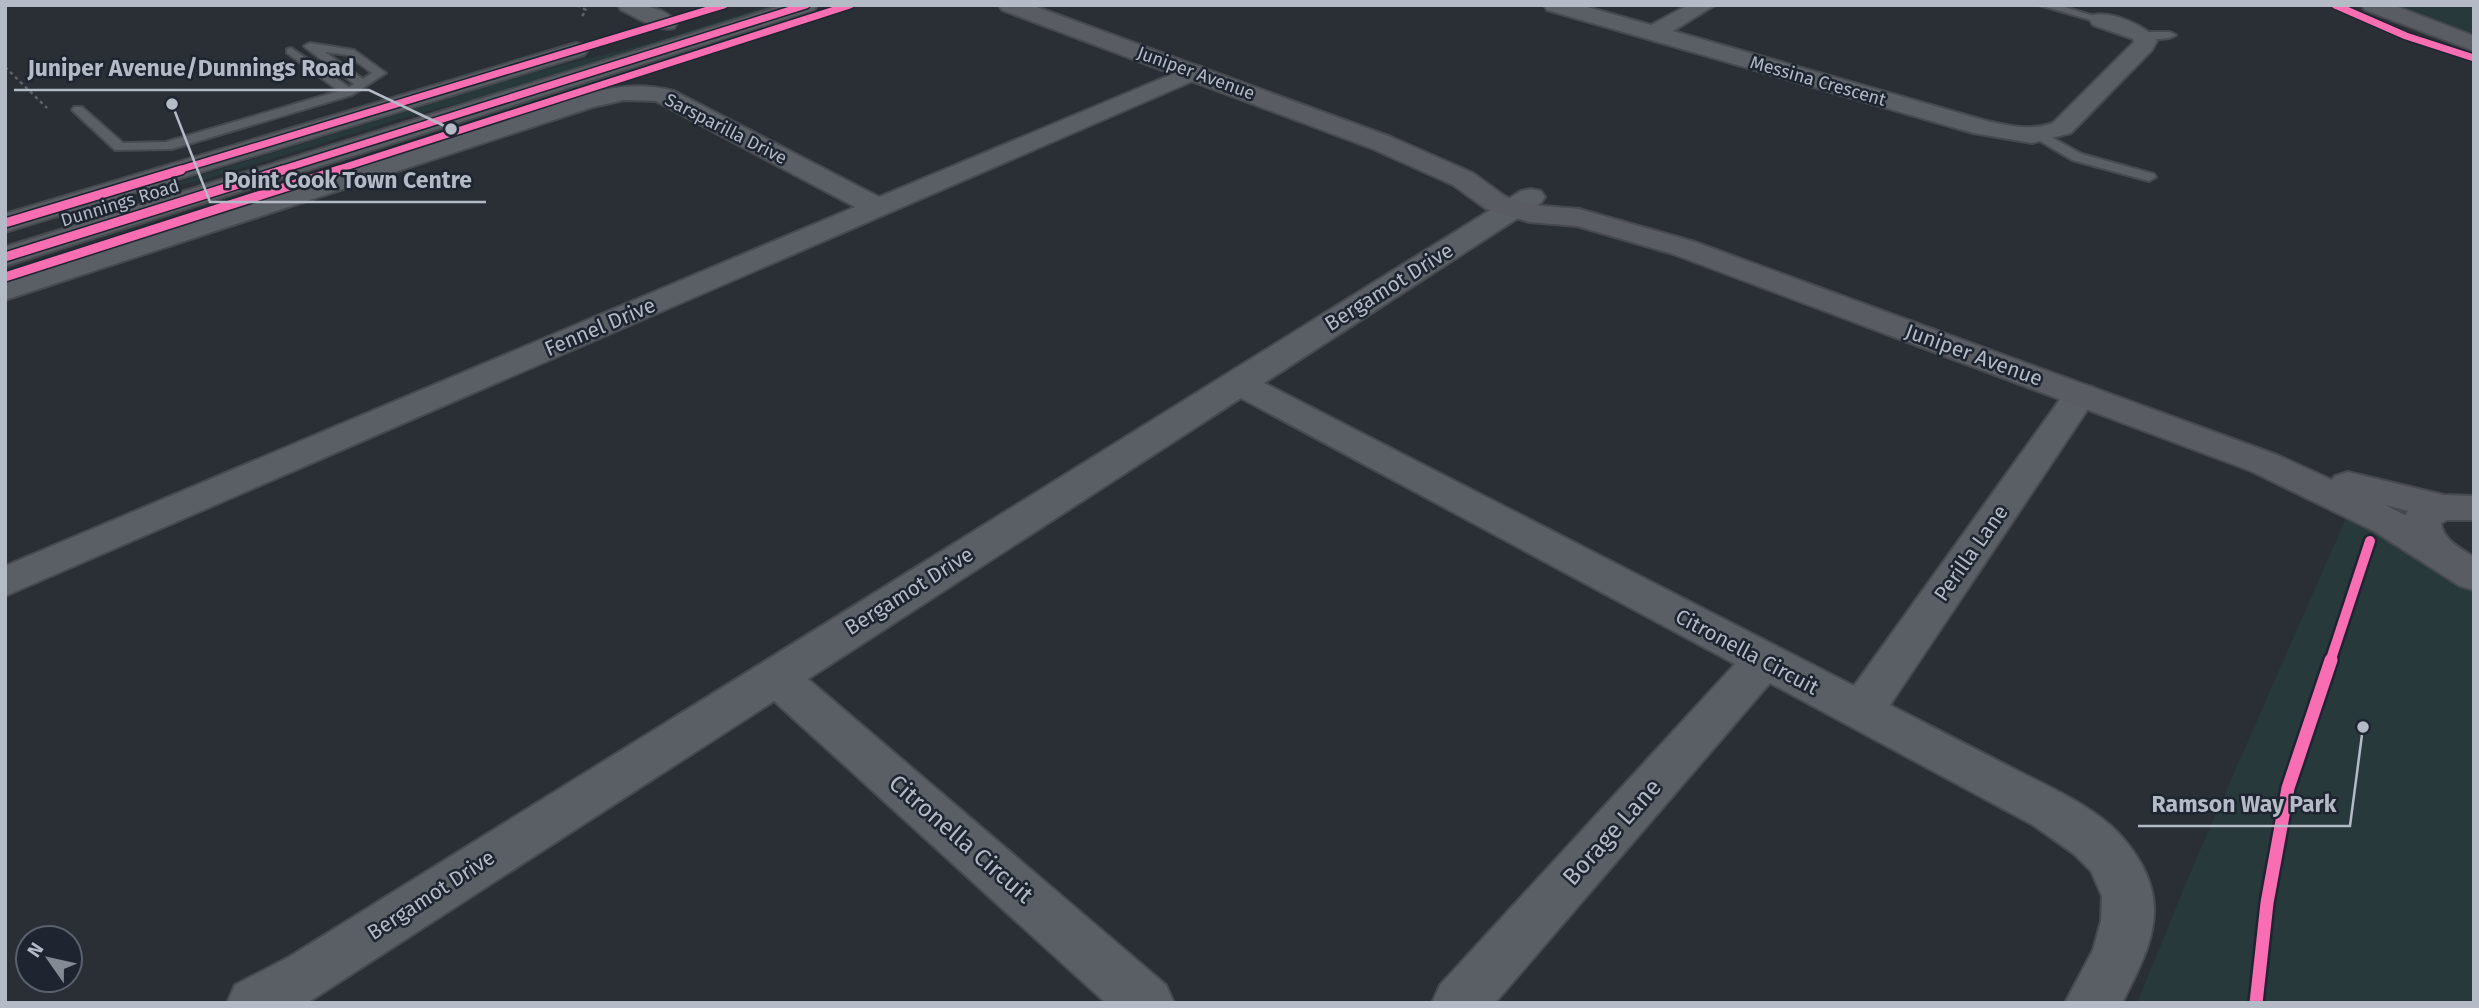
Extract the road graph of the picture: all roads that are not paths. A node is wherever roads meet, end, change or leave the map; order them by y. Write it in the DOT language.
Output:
graph roads {
  1 [pos="629,5"];
  2 [pos="724,5"];
  3 [pos="806,5"];
  4 [pos="1010,5"];
  5 [pos="1555,5"];
  6 [pos="1704,5"];
  7 [pos="2044,5"];
  8 [pos="2373,5"];
  9 [pos="2101,20"];
  10 [pos="666,23"];
  11 [pos="1654,33"];
  12 [pos="2141,34"];
  13 [pos="2170,35"];
  14 [pos="2474,44"];
  15 [pos="291,51"];
  16 [pos="1194,72"];
  17 [pos="363,84"];
  18 [pos="348,92"];
  19 [pos="78,110"];
  20 [pos="2040,135"];
  21 [pos="281,171"];
  22 [pos="2148,177"];
  23 [pos="79,200"];
  24 [pos="1521,203"];
  25 [pos="878,208"];
  26 [pos="5,223"];
  27 [pos="5,257"];
  28 [pos="5,291"];
  29 [pos="1237,382"];
  30 [pos="2081,394"];
  31 [pos="2264,463"];
  32 [pos="2461,504"];
  33 [pos="2437,552"];
  34 [pos="2474,576"];
  35 [pos="5,582"];
  36 [pos="1764,661"];
  37 [pos="775,676"];
  38 [pos="1861,711"];
  39 [pos="292,988"];
  40 [pos="255,1003"];
  41 [pos="1146,1003"];
  42 [pos="1460,1003"];
  43 [pos="2093,1003"];
  1 -- 10 [label="street"];
  2 -- 10 [label="street, Dunnings Road"];
  3 -- 21 [label="street, Dunnings Road"];
  4 -- 16 [label="street, Juniper Avenue"];
  5 -- 11 [label="street, Messina Crescent"];
  6 -- 11 [label="street"];
  7 -- 9 [label="lane"];
  8 -- 14 [label="street"];
  9 -- 12 [label="street"];
  10 -- 23 [label="street, Dunnings Road"];
  11 -- 20 [label="street, Messina Crescent"];
  12 -- 13 [label="lane"];
  12 -- 20 [label="street"];
  15 -- 18 [label="lane"];
  16 -- 24 [label="street, Juniper Avenue"];
  16 -- 25 [label="street, Fennel Drive"];
  17 -- 17 [label="lane"];
  17 -- 18 [label="lane"];
  18 -- 19 [label="lane"];
  20 -- 22 [label="lane, Messina Crescent"];
  21 -- 23 [label="street"];
  21 -- 27 [label="street, Dunnings Road"];
  23 -- 26 [label="street, Dunnings Road"];
  24 -- 29 [label="street, Bergamot Drive"];
  24 -- 30 [label="street, Juniper Avenue"];
  25 -- 28 [label="street, Sarsparilla Drive"];
  25 -- 35 [label="street, Fennel Drive"];
  29 -- 36 [label="street, Citronella Circuit"];
  29 -- 37 [label="street, Bergamot Drive"];
  30 -- 31 [label="street, Juniper Avenue"];
  30 -- 38 [label="street, Perilla Lane"];
  31 -- 32 [label="street, Juniper Avenue"];
  31 -- 33 [label="street, Juniper Avenue"];
  32 -- 33 [label="street"];
  33 -- 34 [label="street, Juniper Avenue"];
  36 -- 38 [label="street, Citronella Circuit"];
  36 -- 42 [label="street, Borage Lane"];
  37 -- 39 [label="street, Bergamot Drive"];
  37 -- 41 [label="street, Citronella Circuit"];
  38 -- 43 [label="street, Citronella Circuit"];
  39 -- 40 [label="street, Bergamot Drive"];
}
